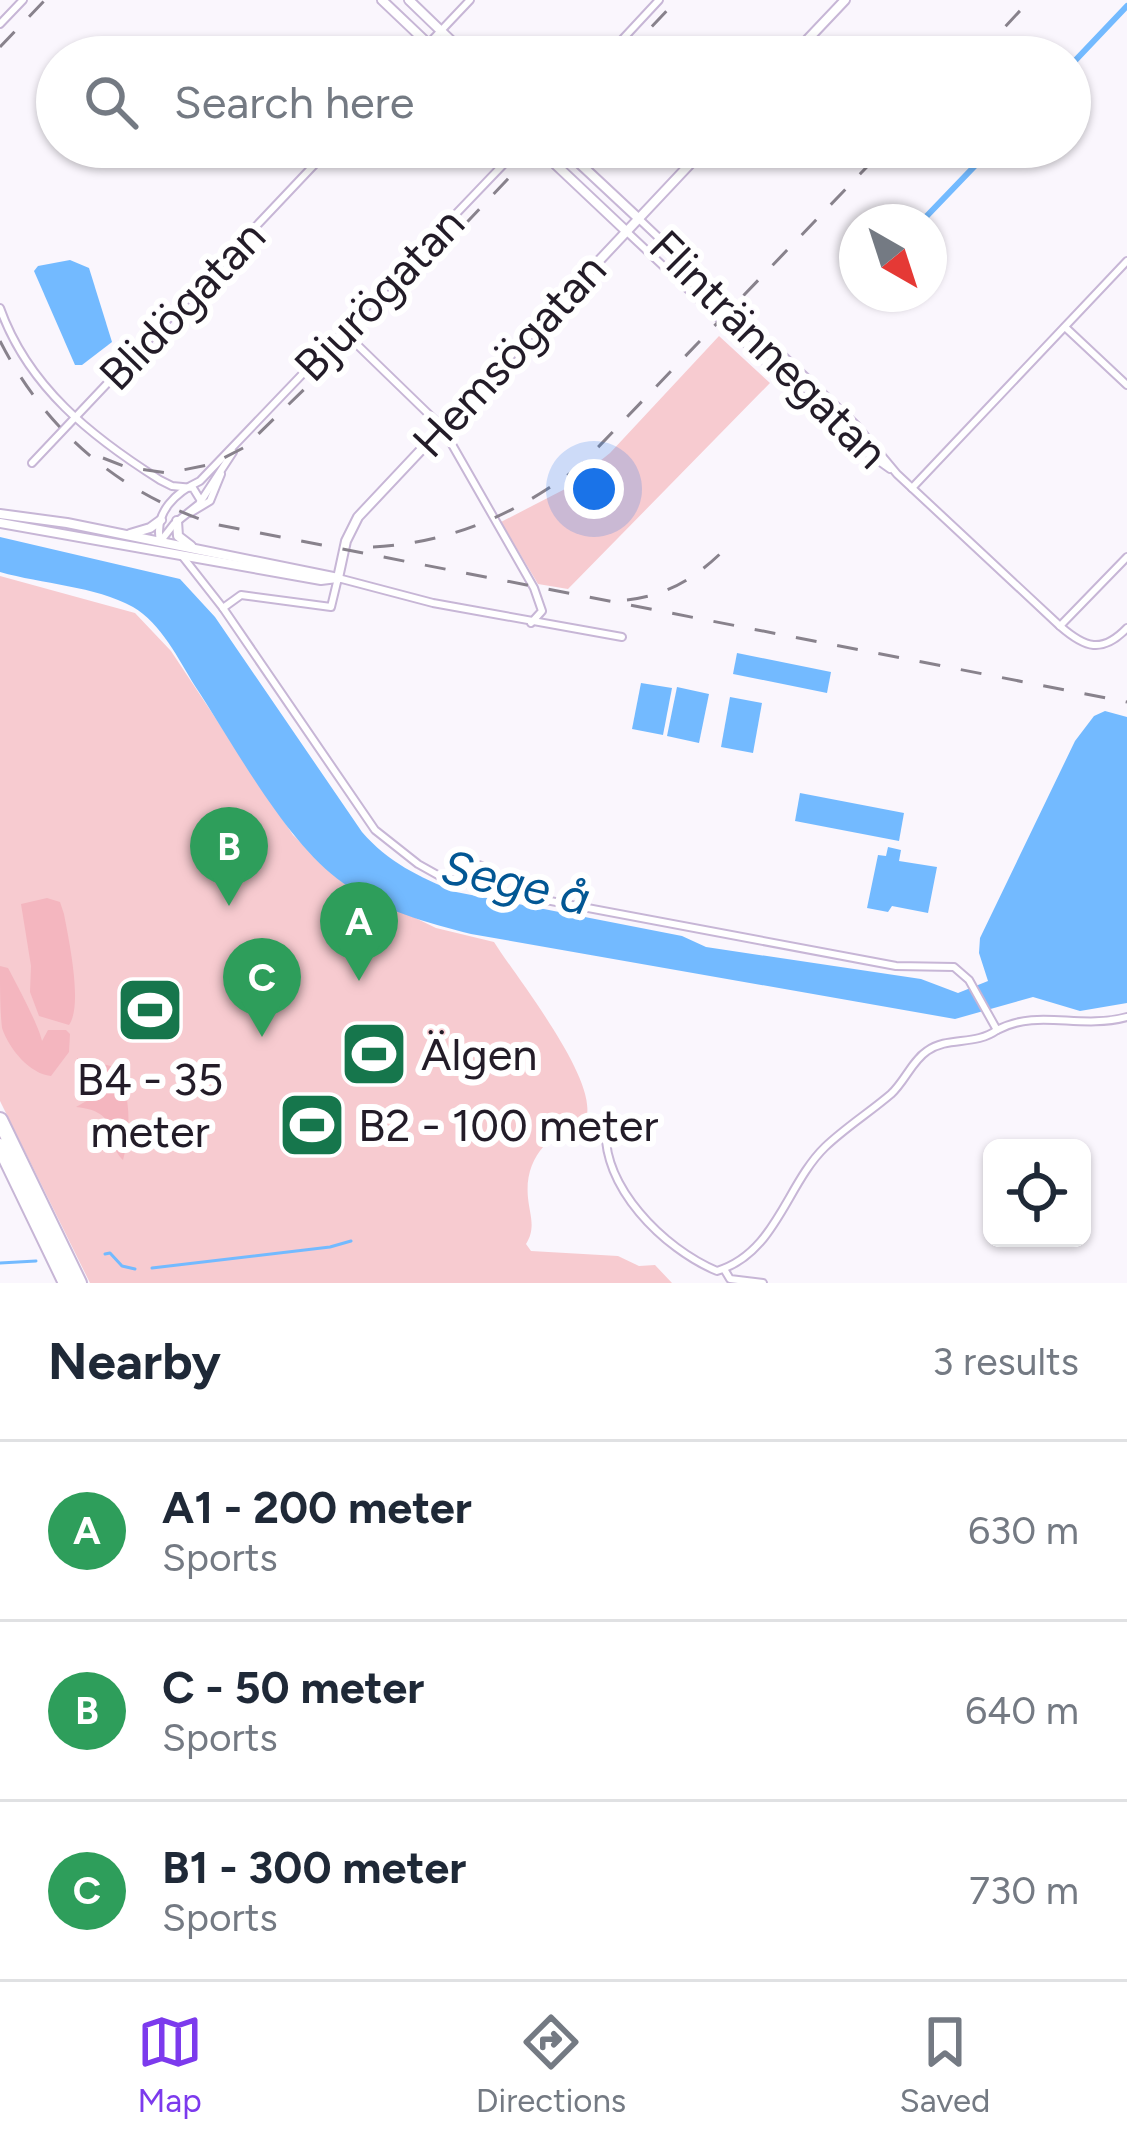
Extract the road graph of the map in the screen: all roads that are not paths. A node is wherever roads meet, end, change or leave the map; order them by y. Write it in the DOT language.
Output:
graph roads {
  1 [pos="23,0"];
  2 [pos="382,0"];
  3 [pos="409,0"];
  4 [pos="470,0"];
  5 [pos="659,0"];
  6 [pos="845,0"];
  7 [pos="0,24"];
  8 [pos="440,31"];
  9 [pos="421,36"];
  10 [pos="435,36"];
  11 [pos="445,36"];
  12 [pos="626,36"];
  13 [pos="811,36"];
  14 [pos="311,168"];
  15 [pos="500,168"];
  16 [pos="560,168"];
  17 [pos="584,168"];
  18 [pos="686,168"];
  19 [pos="638,218"];
  20 [pos="626,230"];
  21 [pos="1127,261"];
  22 [pos="0,308"];
  23 [pos="1065,327"];
  24 [pos="344,332"];
  25 [pos="1127,385"];
  26 [pos="74,418"];
  27 [pos="442,427"];
  28 [pos="239,442"];
  29 [pos="32,464"];
  30 [pos="223,471"];
  31 [pos="897,474"];
  32 [pos="160,480"];
  33 [pos="187,488"];
  34 [pos="912,488"];
  35 [pos="200,501"];
  36 [pos="170,502"];
  37 [pos="187,513"];
  38 [pos="0,514"];
  39 [pos="160,520"];
  40 [pos="177,521"];
  41 [pos="0,524"];
  42 [pos="123,535"];
  43 [pos="159,547"];
  44 [pos="192,547"];
  45 [pos="1127,556"];
  46 [pos="183,557"];
  47 [pos="338,578"];
  48 [pos="223,608"];
  49 [pos="531,623"];
  50 [pos="1060,626"];
  51 [pos="1127,628"];
  52 [pos="622,637"];
  53 [pos="467,871"];
  54 [pos="487,878"];
  55 [pos="451,879"];
  56 [pos="472,886"];
  57 [pos="503,893"];
  58 [pos="1127,1017"];
  59 [pos="995,1026"];
  60 [pos="0,1120"];
  61 [pos="606,1124"];
  62 [pos="3,1141"];
  63 [pos="724,1269"];
  64 [pos="66,1283"];
  65 [pos="79,1283"];
  66 [pos="763,1283"];
  1 -- 7 [label="street"];
  2 -- 9 [label="street"];
  3 -- 8 [label="street"];
  4 -- 8 [label="street"];
  5 -- 12 [label="street"];
  6 -- 13 [label="street"];
  8 -- 10 [label="street"];
  8 -- 11 [label="street"];
  14 -- 26 [label="street, Blidögatan"];
  15 -- 24 [label="street, Bjurögatan"];
  16 -- 20 [label="street, Flintrännegatan"];
  17 -- 19 [label="street, Flintrännegatan"];
  18 -- 19 [label="street, Hemsögatan"];
  19 -- 20 [label="street, Hemsögatan"];
  19 -- 31 [label="street, Flintrännegatan"];
  20 -- 27 [label="street, Hemsögatan"];
  20 -- 31 [label="street, Flintrännegatan"];
  21 -- 23 [label="street"];
  22 -- 26 [label="street"];
  23 -- 25 [label="street"];
  23 -- 34 [label="street"];
  24 -- 27 [label="street"];
  24 -- 28 [label="street, Bjurögatan"];
  26 -- 29 [label="street, Blidögatan"];
  26 -- 32 [label="street"];
  27 -- 47 [label="street, Hemsögatan"];
  27 -- 49 [label="street"];
  28 -- 30 [label="street, Bjurögatan"];
  28 -- 33 [label="street, Bjurögatan"];
  30 -- 35 [label="street, Bjurögatan"];
  30 -- 37 [label="street, Bjurögatan"];
  31 -- 34 [label="street"];
  32 -- 33 [label="street"];
  32 -- 36 [label="street"];
  33 -- 35 [label="street"];
  33 -- 36 [label="street, Bjurögatan"];
  34 -- 50 [label="street"];
  35 -- 37 [label="street, Bjurögatan"];
  36 -- 39 [label="street, Bjurögatan"];
  37 -- 40 [label="street, Bjurögatan"];
  38 -- 42 [label="street"];
  39 -- 42 [label="street"];
  39 -- 43 [label="street, Bjurögatan"];
  40 -- 43 [label="street, Bjurögatan"];
  40 -- 44 [label="street"];
  41 -- 43 [label="street"];
  42 -- 43 [label="street"];
  43 -- 44 [label="street"];
  43 -- 46 [label="street"];
  44 -- 47 [label="street"];
  45 -- 50 [label="street"];
  46 -- 47 [label="street"];
  46 -- 48 [label="street"];
  47 -- 48 [label="street"];
  47 -- 49 [label="street"];
  48 -- 55 [label="street"];
  49 -- 52 [label="street"];
  50 -- 51 [label="street"];
  53 -- 54 [label="street"];
  53 -- 55 [label="street"];
  53 -- 56 [label="street"];
  54 -- 56 [label="street"];
  54 -- 57 [label="street"];
  55 -- 56 [label="street"];
  56 -- 57 [label="street"];
  57 -- 59 [label="street"];
  58 -- 59 [label="street"];
  59 -- 63 [label="street"];
  60 -- 62 [label="highway"];
  61 -- 63 [label="street"];
  62 -- 64 [label="highway"];
  62 -- 65 [label="highway"];
  63 -- 66 [label="street"];
}
